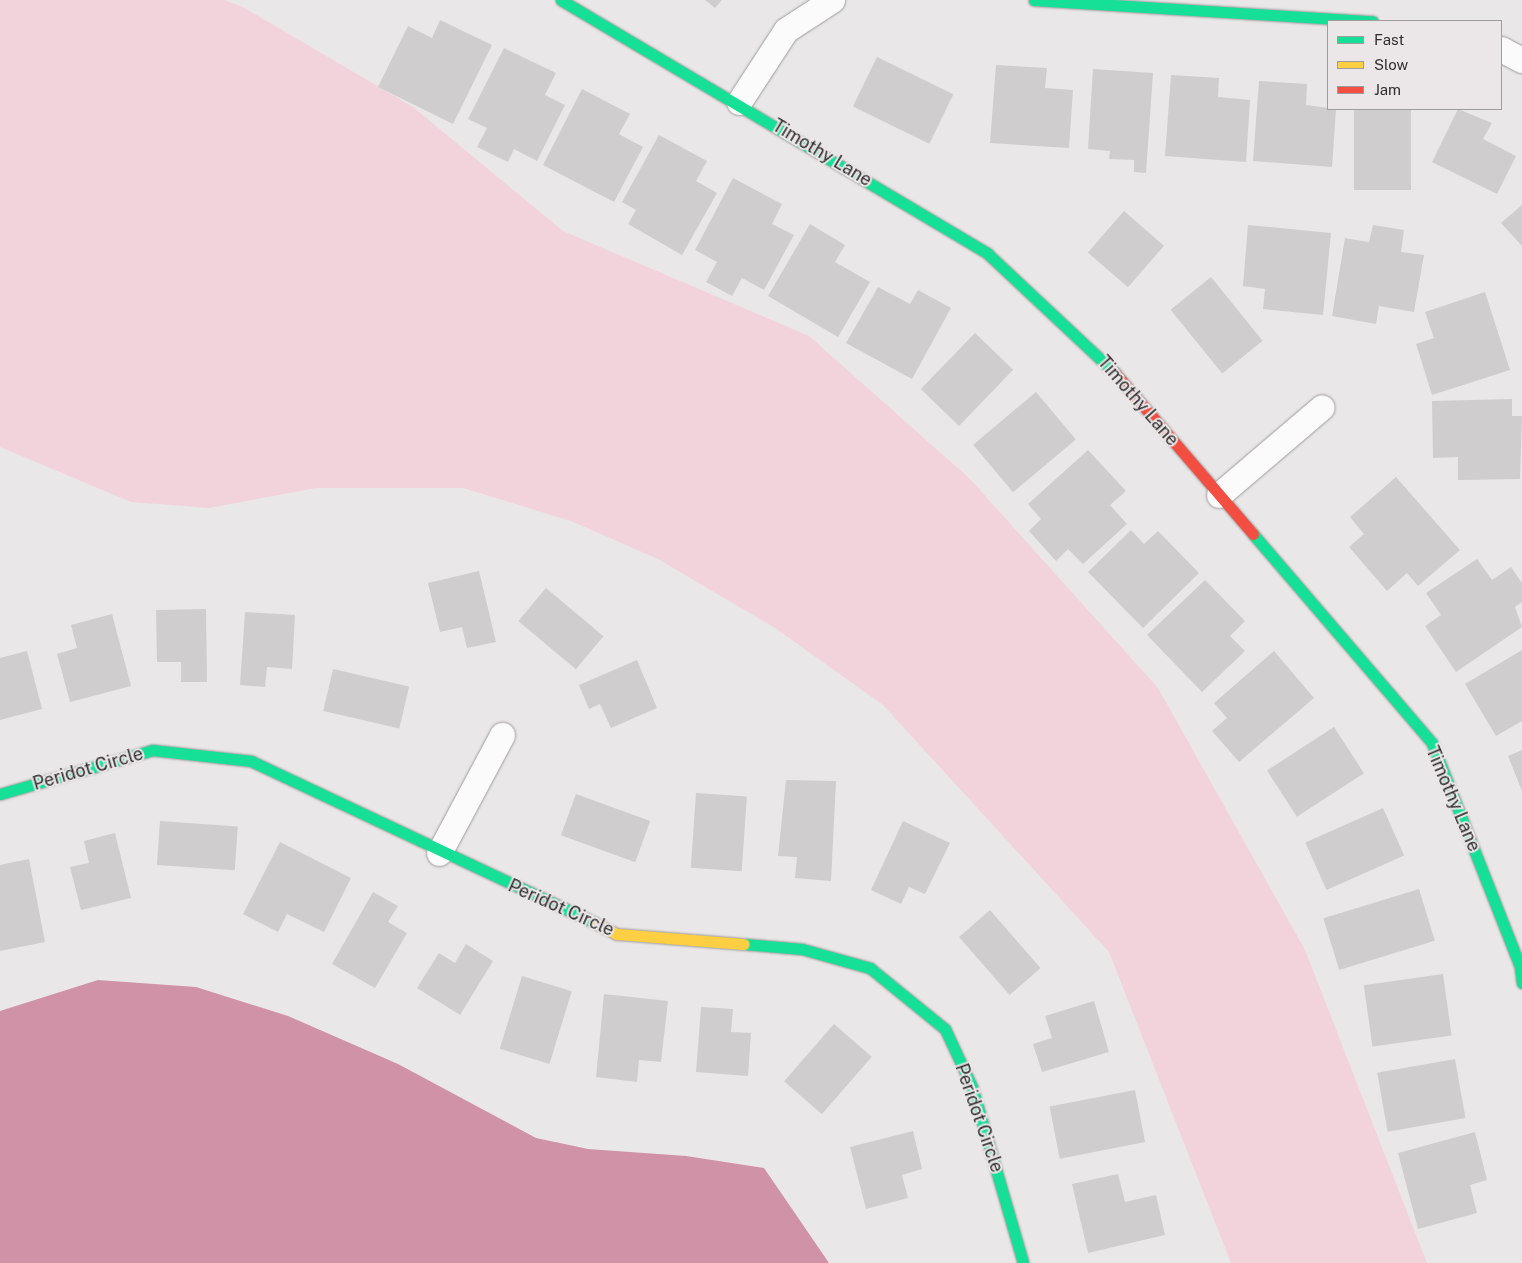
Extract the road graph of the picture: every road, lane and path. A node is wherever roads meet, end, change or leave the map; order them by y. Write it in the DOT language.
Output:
graph roads {
  1 [pos="561,0"];
  2 [pos="832,0"];
  3 [pos="1034,0"];
  4 [pos="1356,20"];
  5 [pos="1502,50"];
  6 [pos="1522,60"];
  7 [pos="740,102"];
  8 [pos="1322,407"];
  9 [pos="1219,494"];
  10 [pos="502,735"];
  11 [pos="0,794"];
  12 [pos="438,852"];
  13 [pos="1522,983"];
  14 [pos="1023,1263"];
  1 -- 7 [label="street, Timothy Lane"];
  2 -- 7 [label="street"];
  3 -- 4 [label="street"];
  5 -- 6 [label="street"];
  7 -- 9 [label="street, Timothy Lane"];
  8 -- 9 [label="street"];
  9 -- 13 [label="street, Timothy Lane"];
  10 -- 12 [label="street"];
  11 -- 12 [label="street, Peridot Circle"];
  12 -- 14 [label="street, Peridot Circle"];
}
